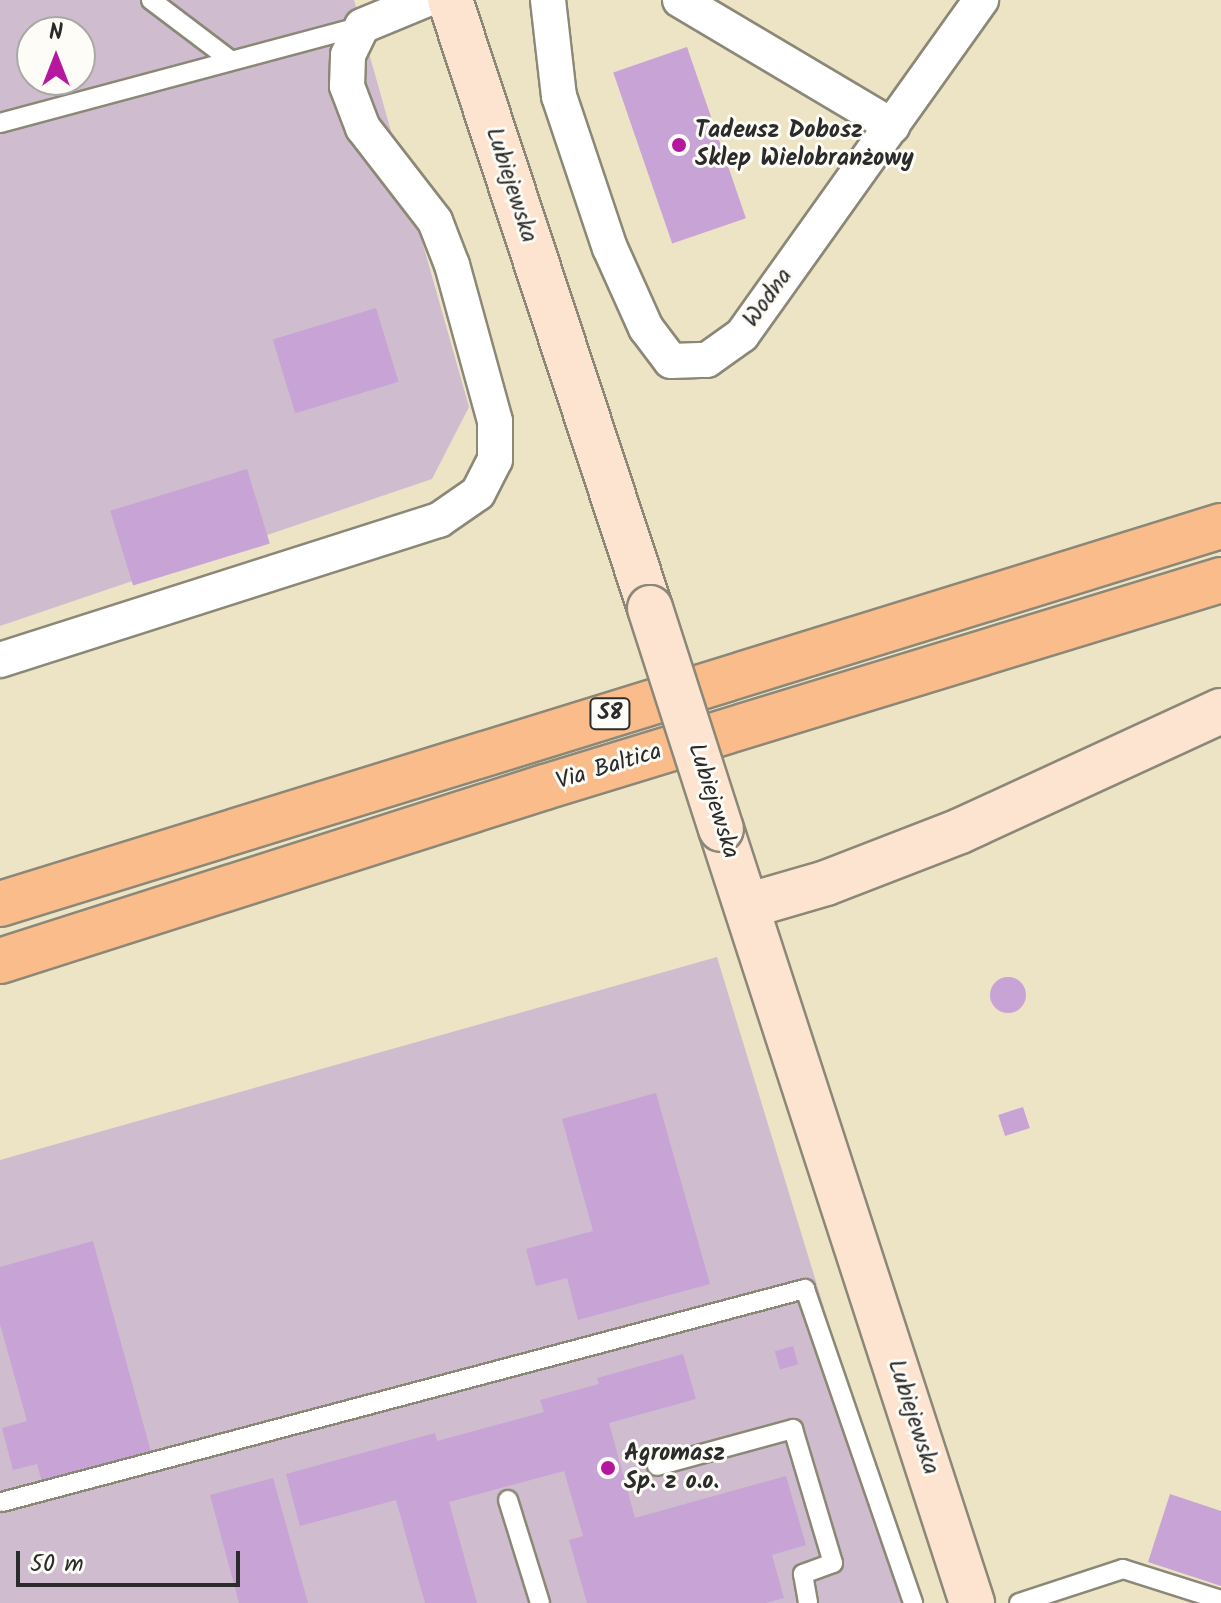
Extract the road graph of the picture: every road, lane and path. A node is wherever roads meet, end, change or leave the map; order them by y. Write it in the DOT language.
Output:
graph roads {
  1 [pos="151,0"];
  2 [pos="425,0"];
  3 [pos="450,0"];
  4 [pos="548,0"];
  5 [pos="680,0"];
  6 [pos="981,0"];
  7 [pos="362,26"];
  8 [pos="229,59"];
  9 [pos="0,123"];
  10 [pos="892,126"];
  11 [pos="1221,526"];
  12 [pos="1221,580"];
  13 [pos="0,660"];
  14 [pos="1221,711"];
  15 [pos="0,904"];
  16 [pos="747,906"];
  17 [pos="0,961"];
  18 [pos="657,1466"];
  19 [pos="508,1500"];
  20 [pos="2,1502"];
  21 [pos="1221,1600"];
  22 [pos="540,1603"];
  23 [pos="808,1603"];
  24 [pos="913,1603"];
  25 [pos="972,1603"];
  26 [pos="1019,1603"];
  1 -- 8 [label="lane"];
  2 -- 7 [label="street"];
  3 -- 16 [label="main road, Lubiejewska, bridge"];
  4 -- 10 [label="street, Wodna"];
  5 -- 10 [label="street"];
  6 -- 10 [label="street, Wodna"];
  7 -- 8 [label="lane"];
  7 -- 13 [label="street"];
  8 -- 9 [label="lane"];
  11 -- 15 [label="highway, S8"];
  12 -- 17 [label="highway, Via Baltica / S8"];
  14 -- 16 [label="main road"];
  16 -- 25 [label="main road, Lubiejewska"];
  18 -- 23 [label="lane"];
  19 -- 22 [label="lane"];
  20 -- 24 [label="lane"];
  21 -- 26 [label="lane"];
}
